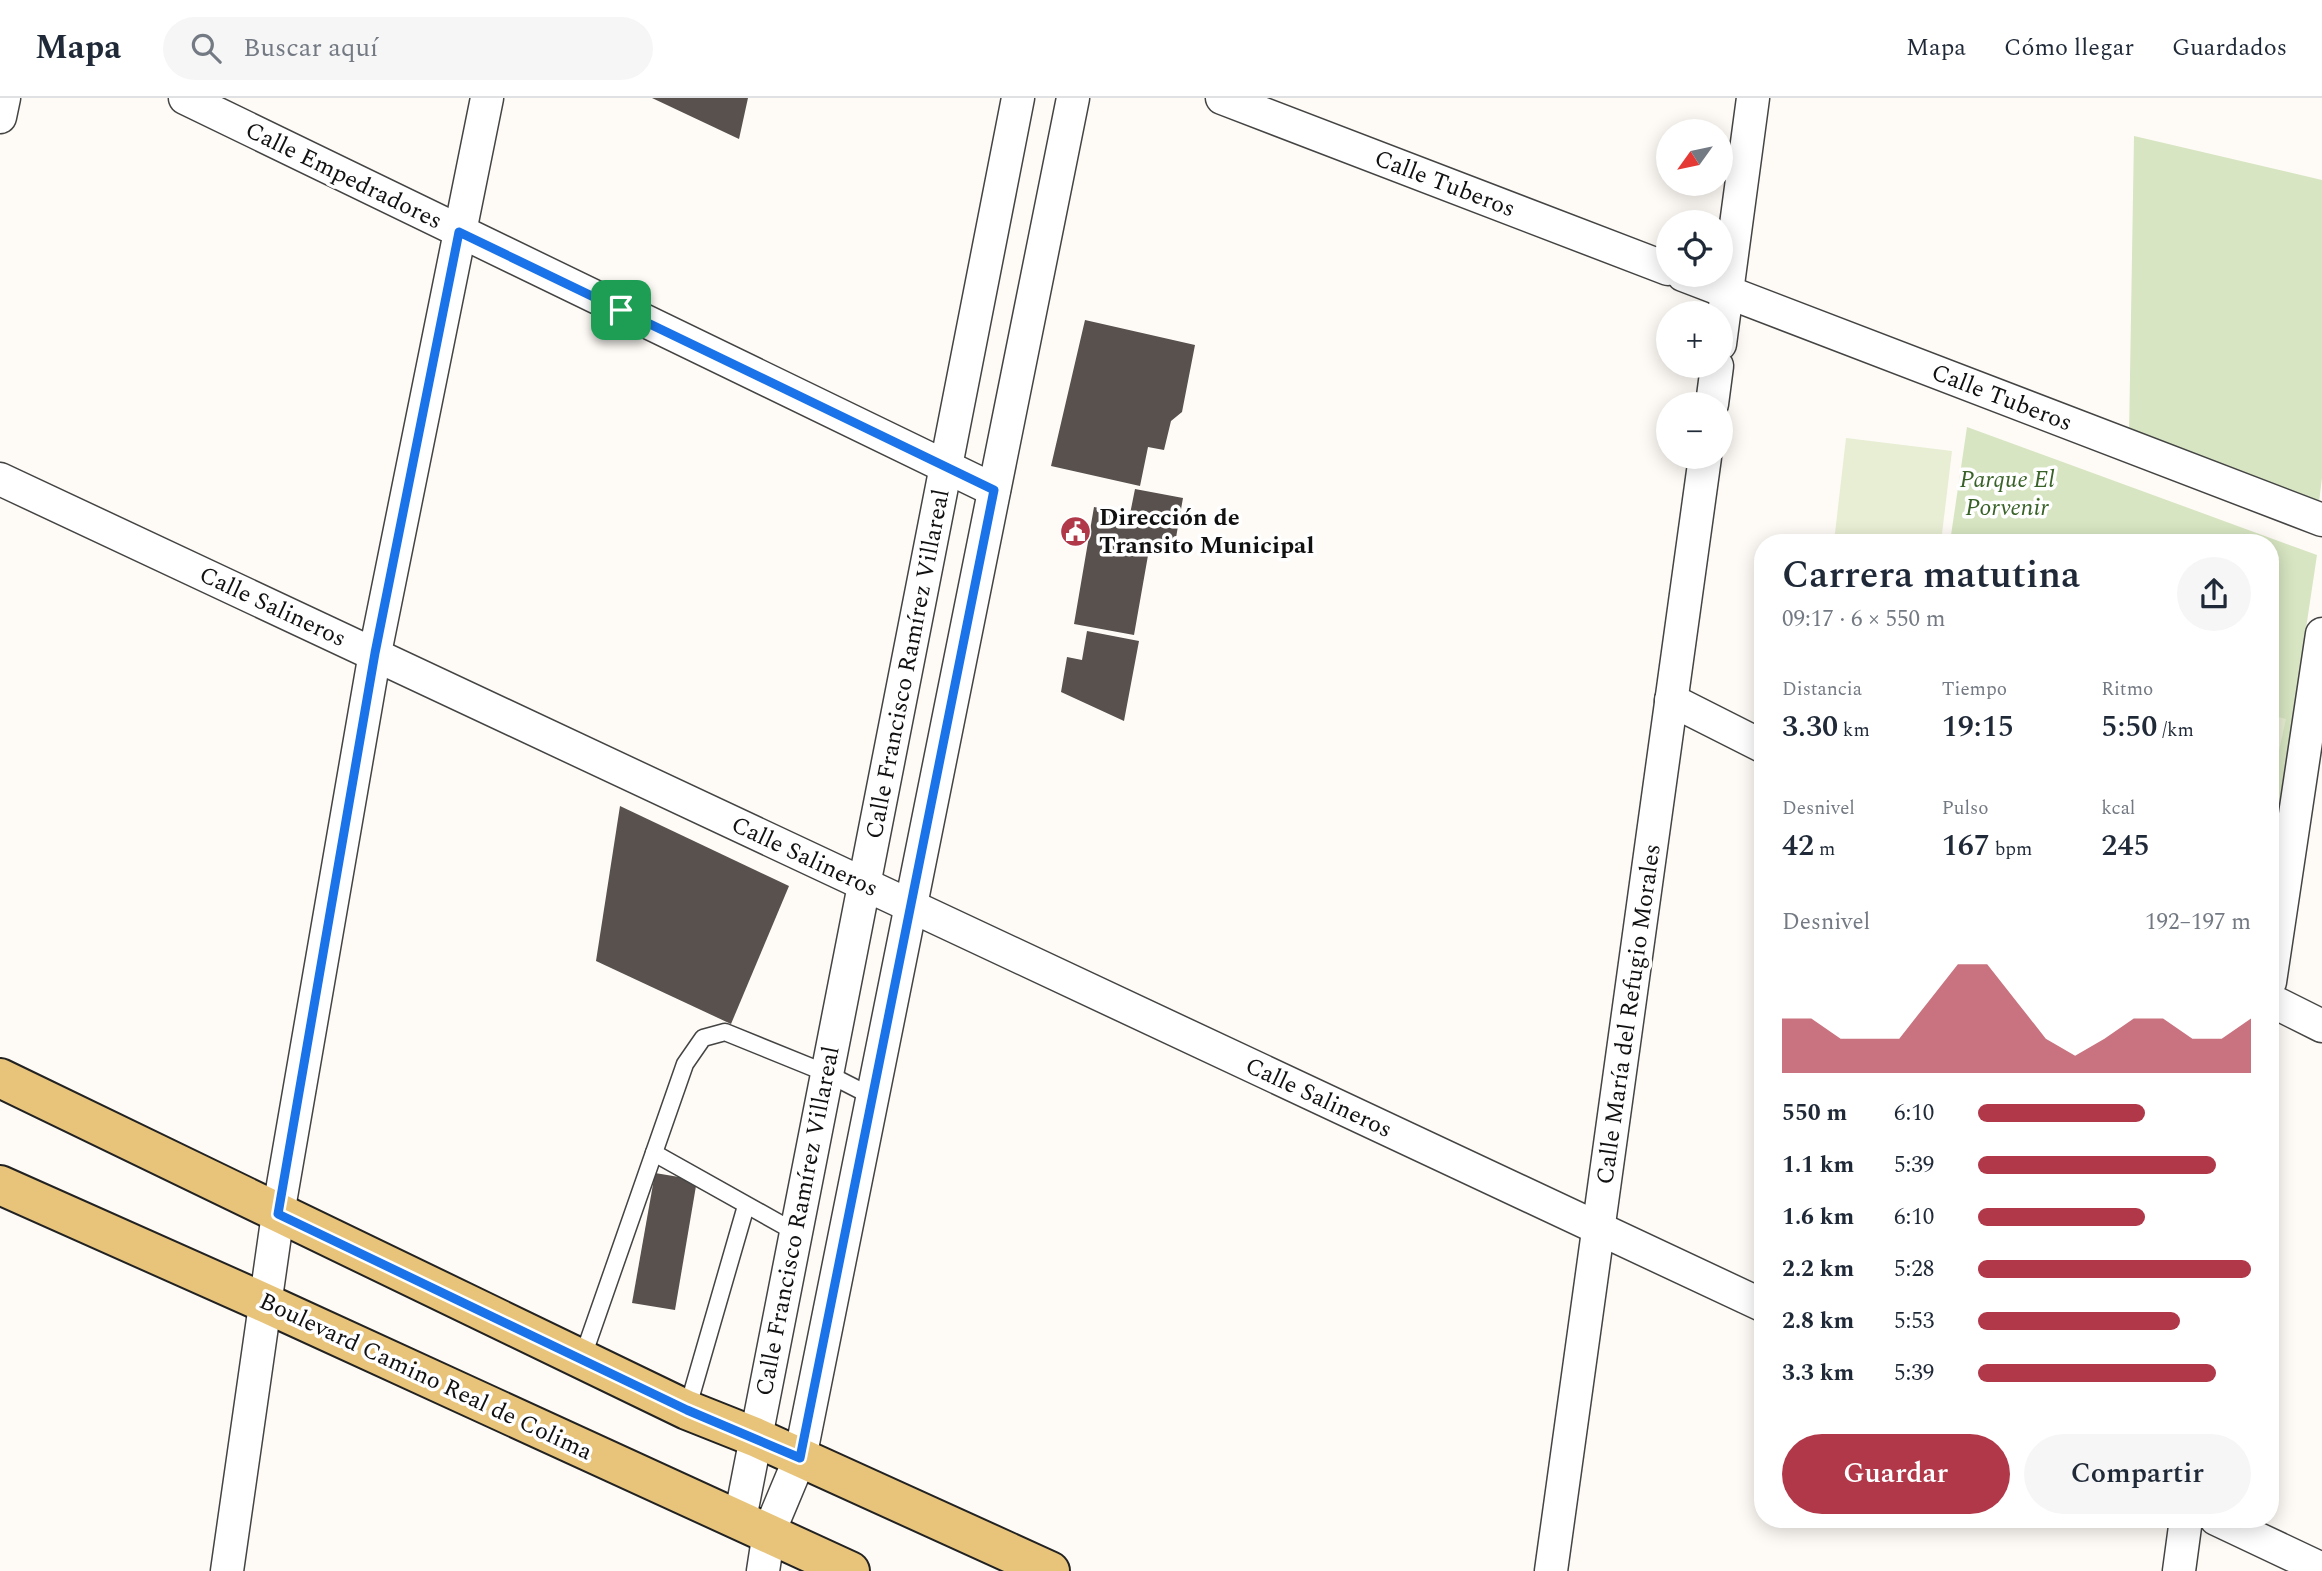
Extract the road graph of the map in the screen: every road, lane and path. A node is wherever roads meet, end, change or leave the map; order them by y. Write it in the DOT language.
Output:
graph roads {
  1 [pos="4,98"];
  2 [pos="185,98"];
  3 [pos="487,98"];
  4 [pos="1018,98"];
  5 [pos="1073,98"];
  6 [pos="1222,98"];
  7 [pos="1753,98"];
  8 [pos="0,117"];
  9 [pos="459,232"];
  10 [pos="1656,264"];
  11 [pos="1714,287"];
  12 [pos="1727,292"];
  13 [pos="1726,301"];
  14 [pos="946,467"];
  15 [pos="1703,469"];
  16 [pos="0,480"];
  17 [pos="994,490"];
  18 [pos="2322,520"];
  19 [pos="2322,634"];
  20 [pos="375,653"];
  21 [pos="1671,700"];
  22 [pos="1754,742"];
  23 [pos="863,883"];
  24 [pos="912,906"];
  25 [pos="2279,922"];
  26 [pos="2279,1004"];
  27 [pos="2322,1026"];
  28 [pos="826,1073"];
  29 [pos="0,1078"];
  30 [pos="873,1097"];
  31 [pos="654,1153"];
  32 [pos="0,1185"];
  33 [pos="746,1206"];
  34 [pos="278,1214"];
  35 [pos="1598,1228"];
  36 [pos="795,1232"];
  37 [pos="1754,1302"];
  38 [pos="265,1303"];
  39 [pos="582,1359"];
  40 [pos="687,1410"];
  41 [pos="755,1437"];
  42 [pos="800,1458"];
  43 [pos="754,1526"];
  44 [pos="2185,1528"];
  45 [pos="2235,1528"];
  46 [pos="2322,1569"];
  47 [pos="227,1571"];
  48 [pos="764,1571"];
  49 [pos="850,1571"];
  50 [pos="1050,1571"];
  51 [pos="1551,1571"];
  52 [pos="2179,1571"];
  1 -- 8 [label="street"];
  2 -- 9 [label="street, Calle Empedradores"];
  3 -- 9 [label="street"];
  4 -- 14 [label="street, Calle Francisco Ramírez Villareal"];
  5 -- 17 [label="street, Calle Francisco Ramírez Villareal"];
  6 -- 10 [label="street, Calle Tuberos"];
  7 -- 12 [label="street"];
  9 -- 14 [label="street, Calle Empedradores"];
  9 -- 20 [label="street"];
  11 -- 12 [label="street, Calle Tuberos"];
  12 -- 13 [label="street"];
  12 -- 18 [label="street, Calle Tuberos"];
  14 -- 17 [label="street, Calle Empedradores"];
  14 -- 23 [label="street, Calle Francisco Ramírez Villareal"];
  15 -- 21 [label="street, Calle María del Refugio Morales"];
  16 -- 20 [label="street, Calle Salineros"];
  17 -- 24 [label="street, Calle Francisco Ramírez Villareal"];
  19 -- 25 [label="street"];
  20 -- 23 [label="street, Calle Salineros"];
  20 -- 34 [label="street"];
  21 -- 22 [label="street"];
  21 -- 35 [label="street, Calle María del Refugio Morales"];
  23 -- 24 [label="street, Calle Salineros"];
  23 -- 28 [label="street, Calle Francisco Ramírez Villareal"];
  24 -- 30 [label="street, Calle Francisco Ramírez Villareal"];
  24 -- 35 [label="street, Calle Salineros"];
  26 -- 27 [label="street"];
  28 -- 30 [label="lane"];
  28 -- 31 [label="lane"];
  28 -- 36 [label="street, Calle Francisco Ramírez Villareal"];
  29 -- 34 [label="main road"];
  30 -- 42 [label="street, Calle Francisco Ramírez Villareal"];
  31 -- 33 [label="lane"];
  31 -- 39 [label="lane"];
  32 -- 38 [label="main road, Boulevard Camino Real de Colima"];
  33 -- 36 [label="lane"];
  33 -- 40 [label="lane"];
  34 -- 38 [label="street"];
  34 -- 39 [label="main road"];
  35 -- 37 [label="street, Calle Salineros"];
  35 -- 51 [label="street, Calle María del Refugio Morales"];
  36 -- 41 [label="street, Calle Francisco Ramírez Villareal"];
  38 -- 43 [label="main road, Boulevard Camino Real de Colima"];
  38 -- 47 [label="street"];
  39 -- 40 [label="main road"];
  40 -- 41 [label="main road"];
  41 -- 42 [label="main road"];
  41 -- 43 [label="street, Calle Francisco Ramírez Villareal"];
  42 -- 43 [label="street, Calle Francisco Ramírez Villareal"];
  42 -- 50 [label="main road"];
  43 -- 48 [label="street, Calle Francisco Ramírez Villareal"];
  43 -- 49 [label="main road, Boulevard Camino Real de Colima"];
  44 -- 52 [label="street"];
  45 -- 46 [label="street"];
}
